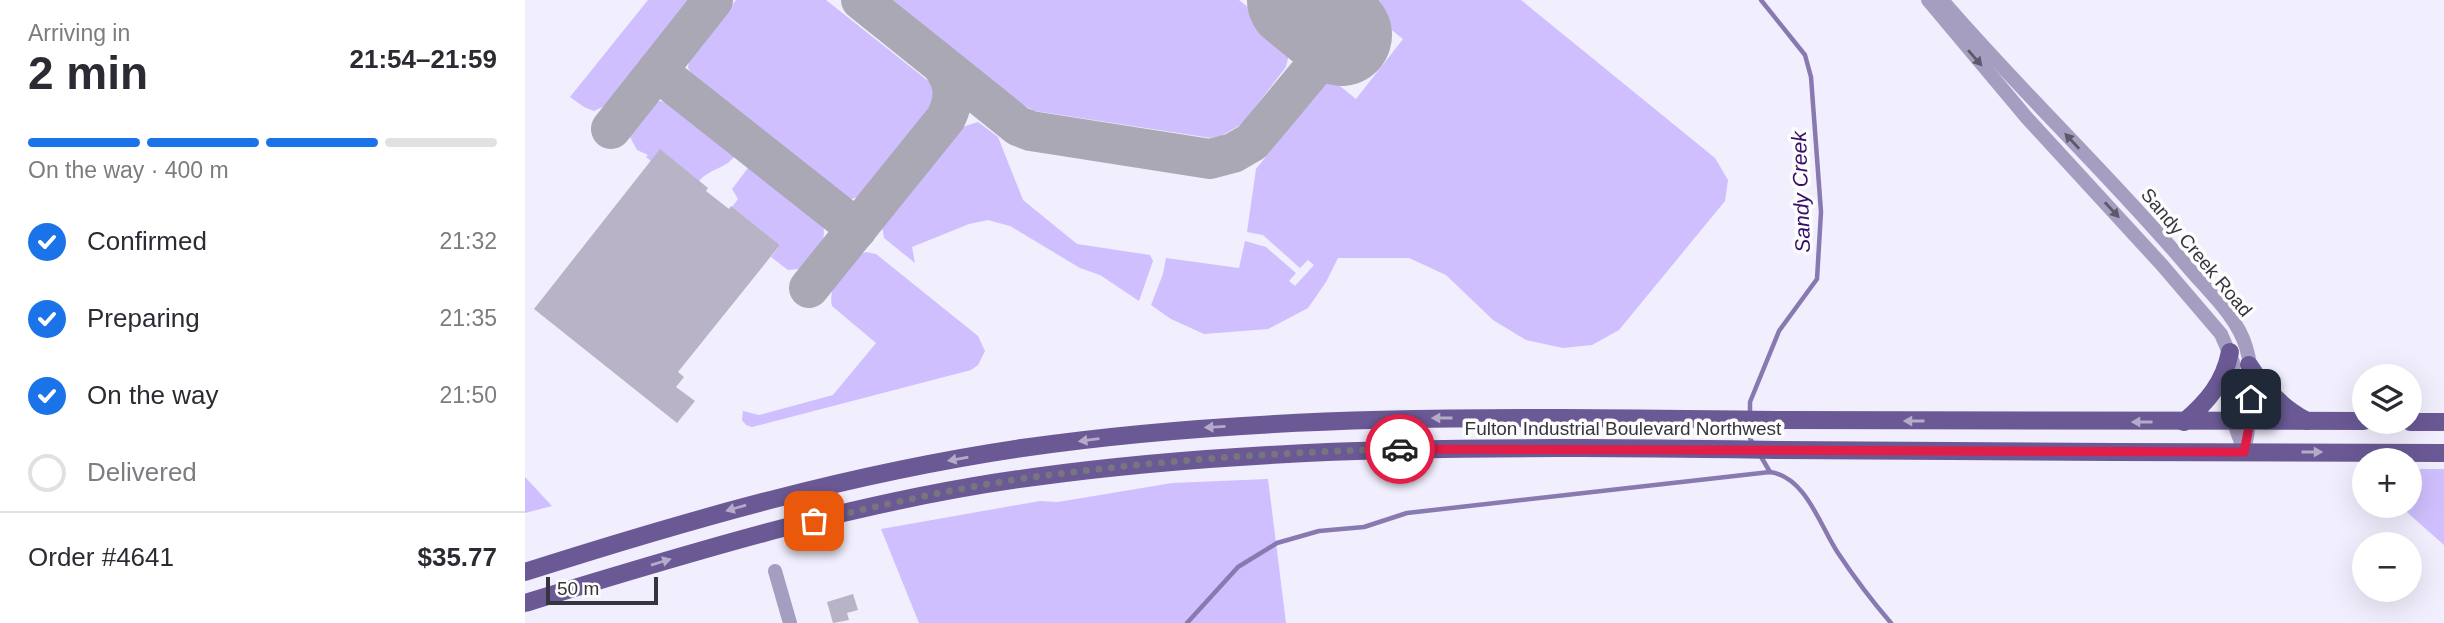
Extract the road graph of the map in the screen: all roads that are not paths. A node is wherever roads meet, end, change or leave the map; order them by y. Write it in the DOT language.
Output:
graph roads {
  1 [pos="1928,0"];
  2 [pos="1943,0"];
  3 [pos="2230,352"];
  4 [pos="2249,365"];
  5 [pos="2307,421"];
  6 [pos="2352,421"];
  7 [pos="2184,422"];
  8 [pos="2242,422"];
  9 [pos="2422,422"];
  10 [pos="2444,422"];
  11 [pos="2244,452"];
  12 [pos="2444,453"];
  13 [pos="775,571"];
  14 [pos="525,572"];
  15 [pos="525,603"];
  16 [pos="790,623"];
  1 -- 3 [label="street, Sandy Creek Road, one-way"];
  4 -- 2 [label="street, Sandy Creek Road, one-way"];
  3 -- 7 [label="main road"];
  3 -- 8 [label="street, Sandy Creek Road"];
  4 -- 5 [label="main road"];
  4 -- 8 [label="street, Sandy Creek Road"];
  5 -- 6 [label="main road, Fulton Industrial Boulevard Northwest"];
  5 -- 8 [label="main road, Fulton Industrial Boulevard Northwest"];
  7 -- 8 [label="main road, Fulton Industrial Boulevard Northwest"];
  7 -- 14 [label="main road, Fulton Industrial Boulevard Northwest, one-way"];
  8 -- 11 [label="street, Sandy Creek Road"];
  9 -- 10 [label="main road"];
  11 -- 12 [label="main road, Fulton Industrial Boulevard Northwest, one-way"];
  15 -- 11 [label="main road, Fulton Industrial Boulevard Northwest, one-way"];
  13 -- 16 [label="street"];
}
